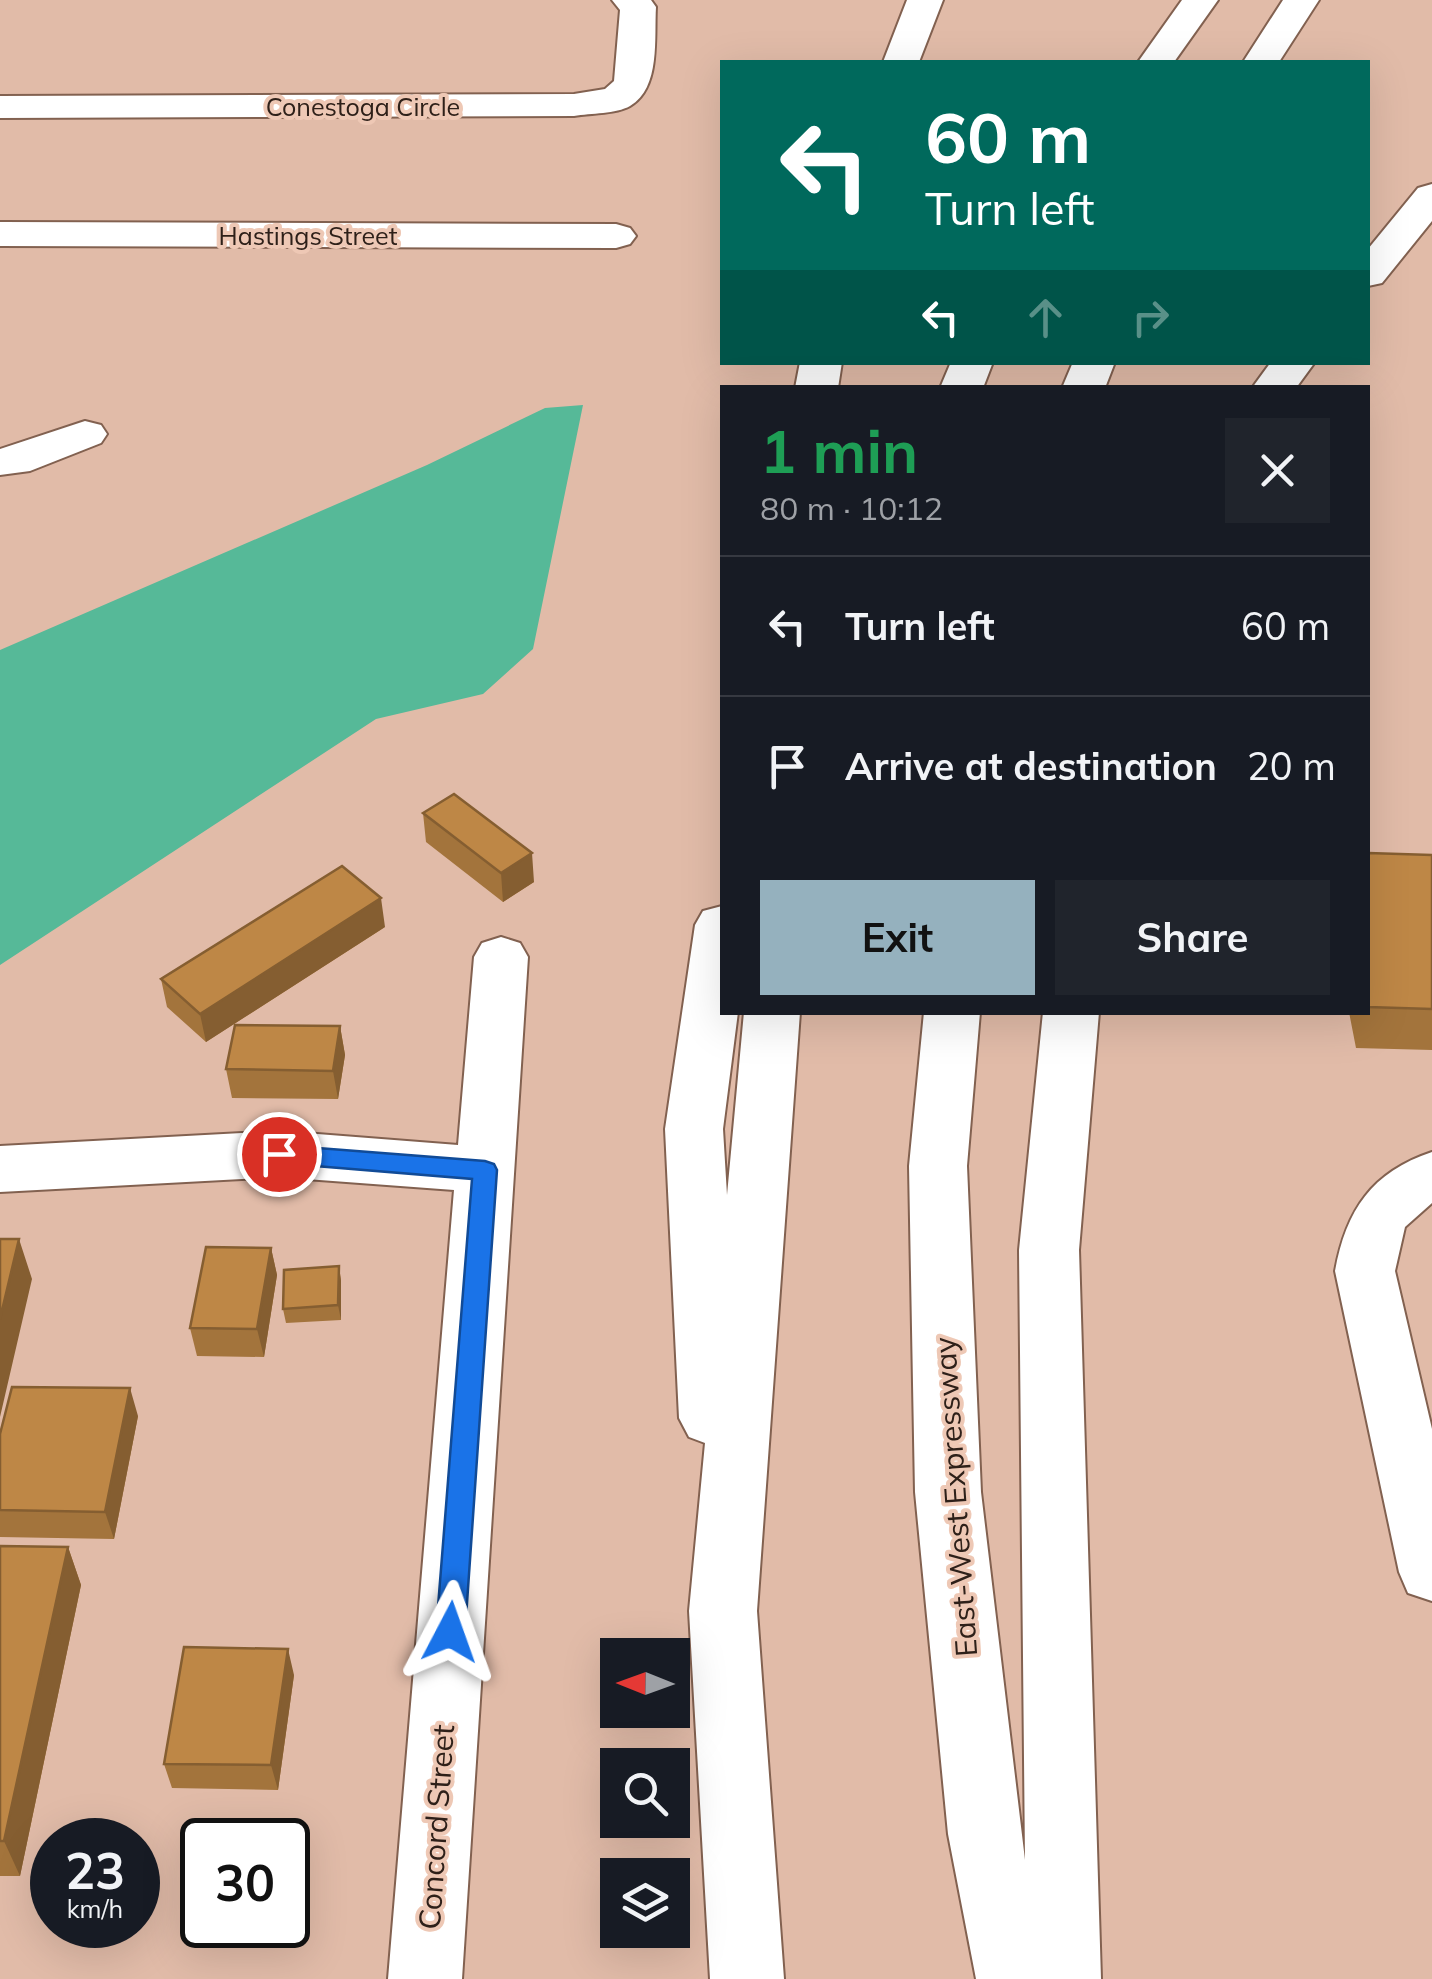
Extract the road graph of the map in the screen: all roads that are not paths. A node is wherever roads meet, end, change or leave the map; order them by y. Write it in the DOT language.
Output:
graph roads {
  1 [pos="630,0"];
  2 [pos="925,0"];
  3 [pos="1200,0"];
  4 [pos="1301,0"];
  5 [pos="902,60"];
  6 [pos="1157,60"];
  7 [pos="1262,60"];
  8 [pos="0,107"];
  9 [pos="1432,196"];
  10 [pos="0,234"];
  11 [pos="616,236"];
  12 [pos="1370,272"];
  13 [pos="1292,365"];
  14 [pos="1275,385"];
  15 [pos="85,434"];
  16 [pos="0,462"];
  17 [pos="720,940"];
  18 [pos="501,958"];
  19 [pos="772,1015"];
  20 [pos="952,1015"];
  21 [pos="1071,1015"];
  22 [pos="0,1169"];
  23 [pos="485,1170"];
  24 [pos="1432,1175"];
  25 [pos="1432,1572"];
  26 [pos="723,1611"];
  27 [pos="425,1979"];
  28 [pos="747,1979"];
  29 [pos="1013,1979"];
  30 [pos="1064,1979"];
  1 -- 8 [label="main road, Conestoga Circle"];
  2 -- 5 [label="main road"];
  3 -- 6 [label="main road"];
  4 -- 7 [label="main road"];
  9 -- 12 [label="main road"];
  10 -- 11 [label="main road, Hastings Street"];
  13 -- 14 [label="main road"];
  15 -- 16 [label="main road"];
  17 -- 26 [label="main road"];
  18 -- 23 [label="main road, Concord Street"];
  19 -- 26 [label="main road"];
  20 -- 29 [label="main road, East-West Expressway"];
  21 -- 30 [label="main road"];
  22 -- 23 [label="main road"];
  23 -- 27 [label="main road, Concord Street"];
  24 -- 25 [label="main road"];
  26 -- 28 [label="main road"];
}
